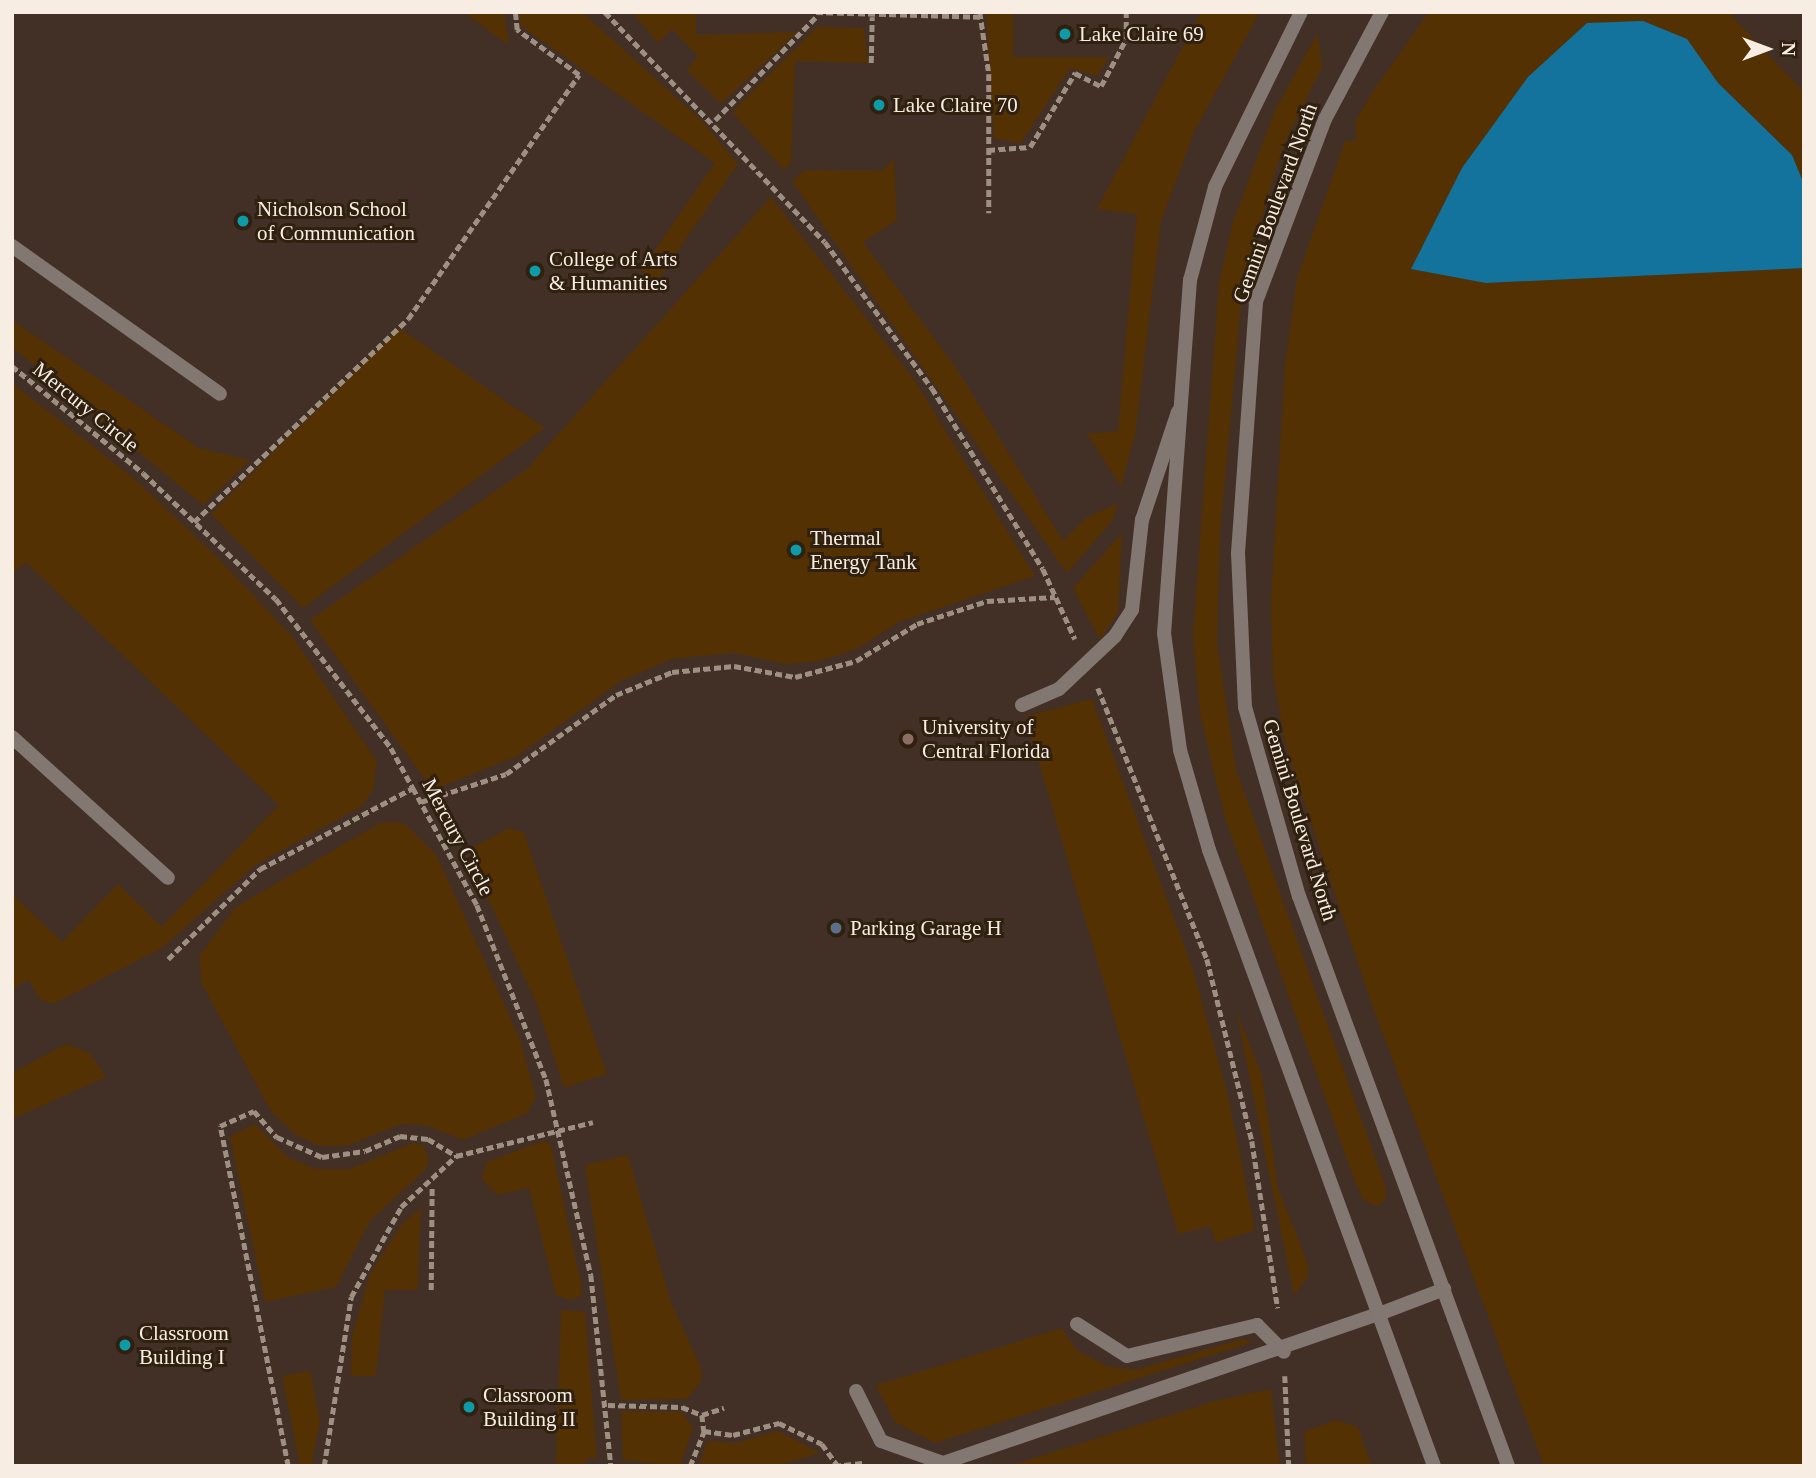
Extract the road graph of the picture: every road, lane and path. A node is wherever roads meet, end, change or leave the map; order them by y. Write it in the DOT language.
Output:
graph roads {
  1 [pos="514,12"];
  2 [pos="1126,12"];
  3 [pos="1301,12"];
  4 [pos="1382,12"];
  5 [pos="816,14"];
  6 [pos="980,15"];
  7 [pos="872,17"];
  8 [pos="871,63"];
  9 [pos="715,120"];
  10 [pos="988,150"];
  11 [pos="989,213"];
  12 [pos="12,246"];
  13 [pos="12,366"];
  14 [pos="219,394"];
  15 [pos="1179,407"];
  16 [pos="194,522"];
  17 [pos="1055,597"];
  18 [pos="1022,705"];
  19 [pos="12,737"];
  20 [pos="413,788"];
  21 [pos="421,802"];
  22 [pos="168,878"];
  23 [pos="168,959"];
  24 [pos="593,1122"];
  25 [pos="560,1130"];
  26 [pos="456,1156"];
  27 [pos="432,1184"];
  28 [pos="1444,1289"];
  29 [pos="431,1290"];
  30 [pos="1379,1314"];
  31 [pos="1077,1324"];
  32 [pos="1284,1352"];
  33 [pos="856,1391"];
  34 [pos="608,1405"];
  35 [pos="724,1408"];
  36 [pos="702,1415"];
  37 [pos="704,1431"];
  38 [pos="288,1466"];
  39 [pos="324,1466"];
  40 [pos="611,1466"];
  41 [pos="690,1466"];
  42 [pos="838,1466"];
  43 [pos="1434,1466"];
  44 [pos="1508,1466"];
  1 -- 16 [label="path"];
  2 -- 10 [label="path"];
  3 -- 15 [label="street"];
  4 -- 28 [label="street, Gemini Boulevard North"];
  5 -- 7 [label="path"];
  5 -- 9 [label="path"];
  6 -- 7 [label="path"];
  6 -- 10 [label="path"];
  7 -- 8 [label="path"];
  10 -- 11 [label="path"];
  12 -- 14 [label="street"];
  13 -- 16 [label="path, Mercury Circle"];
  15 -- 18 [label="street"];
  15 -- 30 [label="street"];
  16 -- 20 [label="path, Mercury Circle"];
  17 -- 21 [label="path"];
  19 -- 22 [label="street"];
  20 -- 21 [label="path, Mercury Circle"];
  20 -- 23 [label="path"];
  21 -- 25 [label="path, Mercury Circle"];
  24 -- 25 [label="path"];
  25 -- 26 [label="path"];
  25 -- 34 [label="path, Mercury Circle"];
  26 -- 27 [label="path"];
  26 -- 38 [label="path"];
  27 -- 29 [label="path"];
  27 -- 39 [label="path"];
  28 -- 30 [label="street"];
  28 -- 44 [label="street, Gemini Boulevard North"];
  30 -- 32 [label="street"];
  30 -- 43 [label="street"];
  31 -- 32 [label="street"];
  32 -- 33 [label="street"];
  34 -- 36 [label="path"];
  34 -- 40 [label="path, Mercury Circle"];
  35 -- 36 [label="path"];
  36 -- 37 [label="path"];
  37 -- 41 [label="path"];
  37 -- 42 [label="path"];
}
